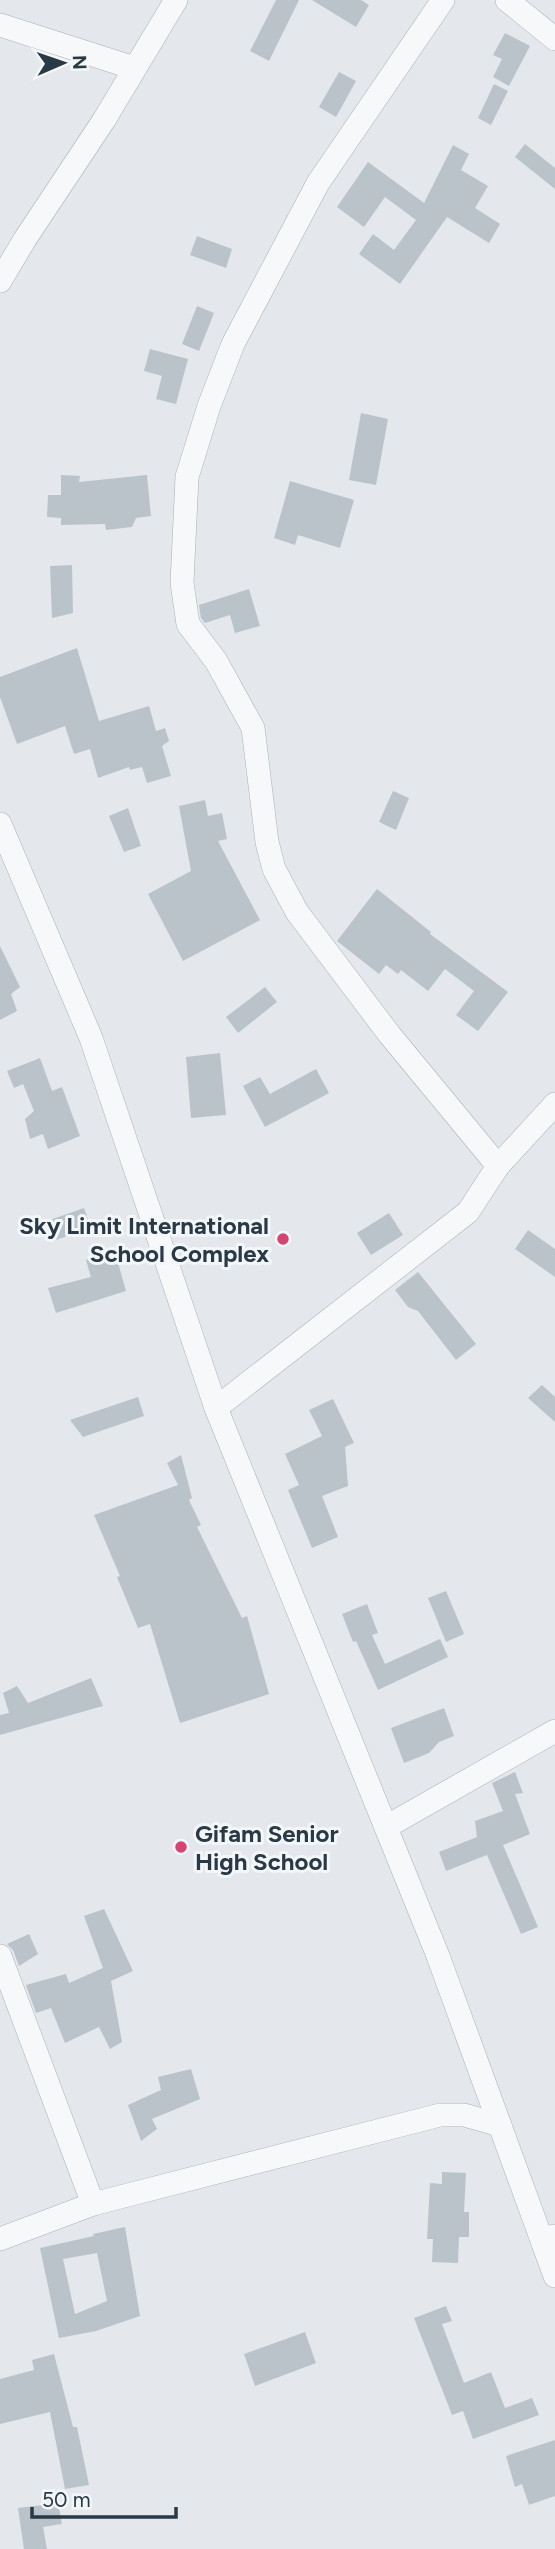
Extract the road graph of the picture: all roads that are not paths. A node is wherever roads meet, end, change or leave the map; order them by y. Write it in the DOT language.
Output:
graph roads {
  1 [pos="176,0"];
  2 [pos="443,0"];
  3 [pos="507,0"];
  4 [pos="0,24"];
  5 [pos="555,39"];
  6 [pos="134,68"];
  7 [pos="0,281"];
  8 [pos="0,824"];
  9 [pos="555,1104"];
  10 [pos="498,1166"];
  11 [pos="216,1408"];
  12 [pos="555,1731"];
  13 [pos="386,1827"];
  14 [pos="0,1956"];
  15 [pos="500,2125"];
  16 [pos="93,2204"];
  17 [pos="0,2239"];
  18 [pos="549,2241"];
  19 [pos="555,2276"];
  1 -- 6 [label="street"];
  2 -- 10 [label="street"];
  3 -- 5 [label="street"];
  4 -- 6 [label="street"];
  6 -- 7 [label="street"];
  8 -- 11 [label="street"];
  9 -- 10 [label="street"];
  10 -- 11 [label="street"];
  11 -- 13 [label="street"];
  12 -- 13 [label="street"];
  13 -- 15 [label="street"];
  14 -- 16 [label="street"];
  15 -- 16 [label="street"];
  15 -- 18 [label="street"];
  16 -- 17 [label="street"];
  18 -- 19 [label="street"];
}
